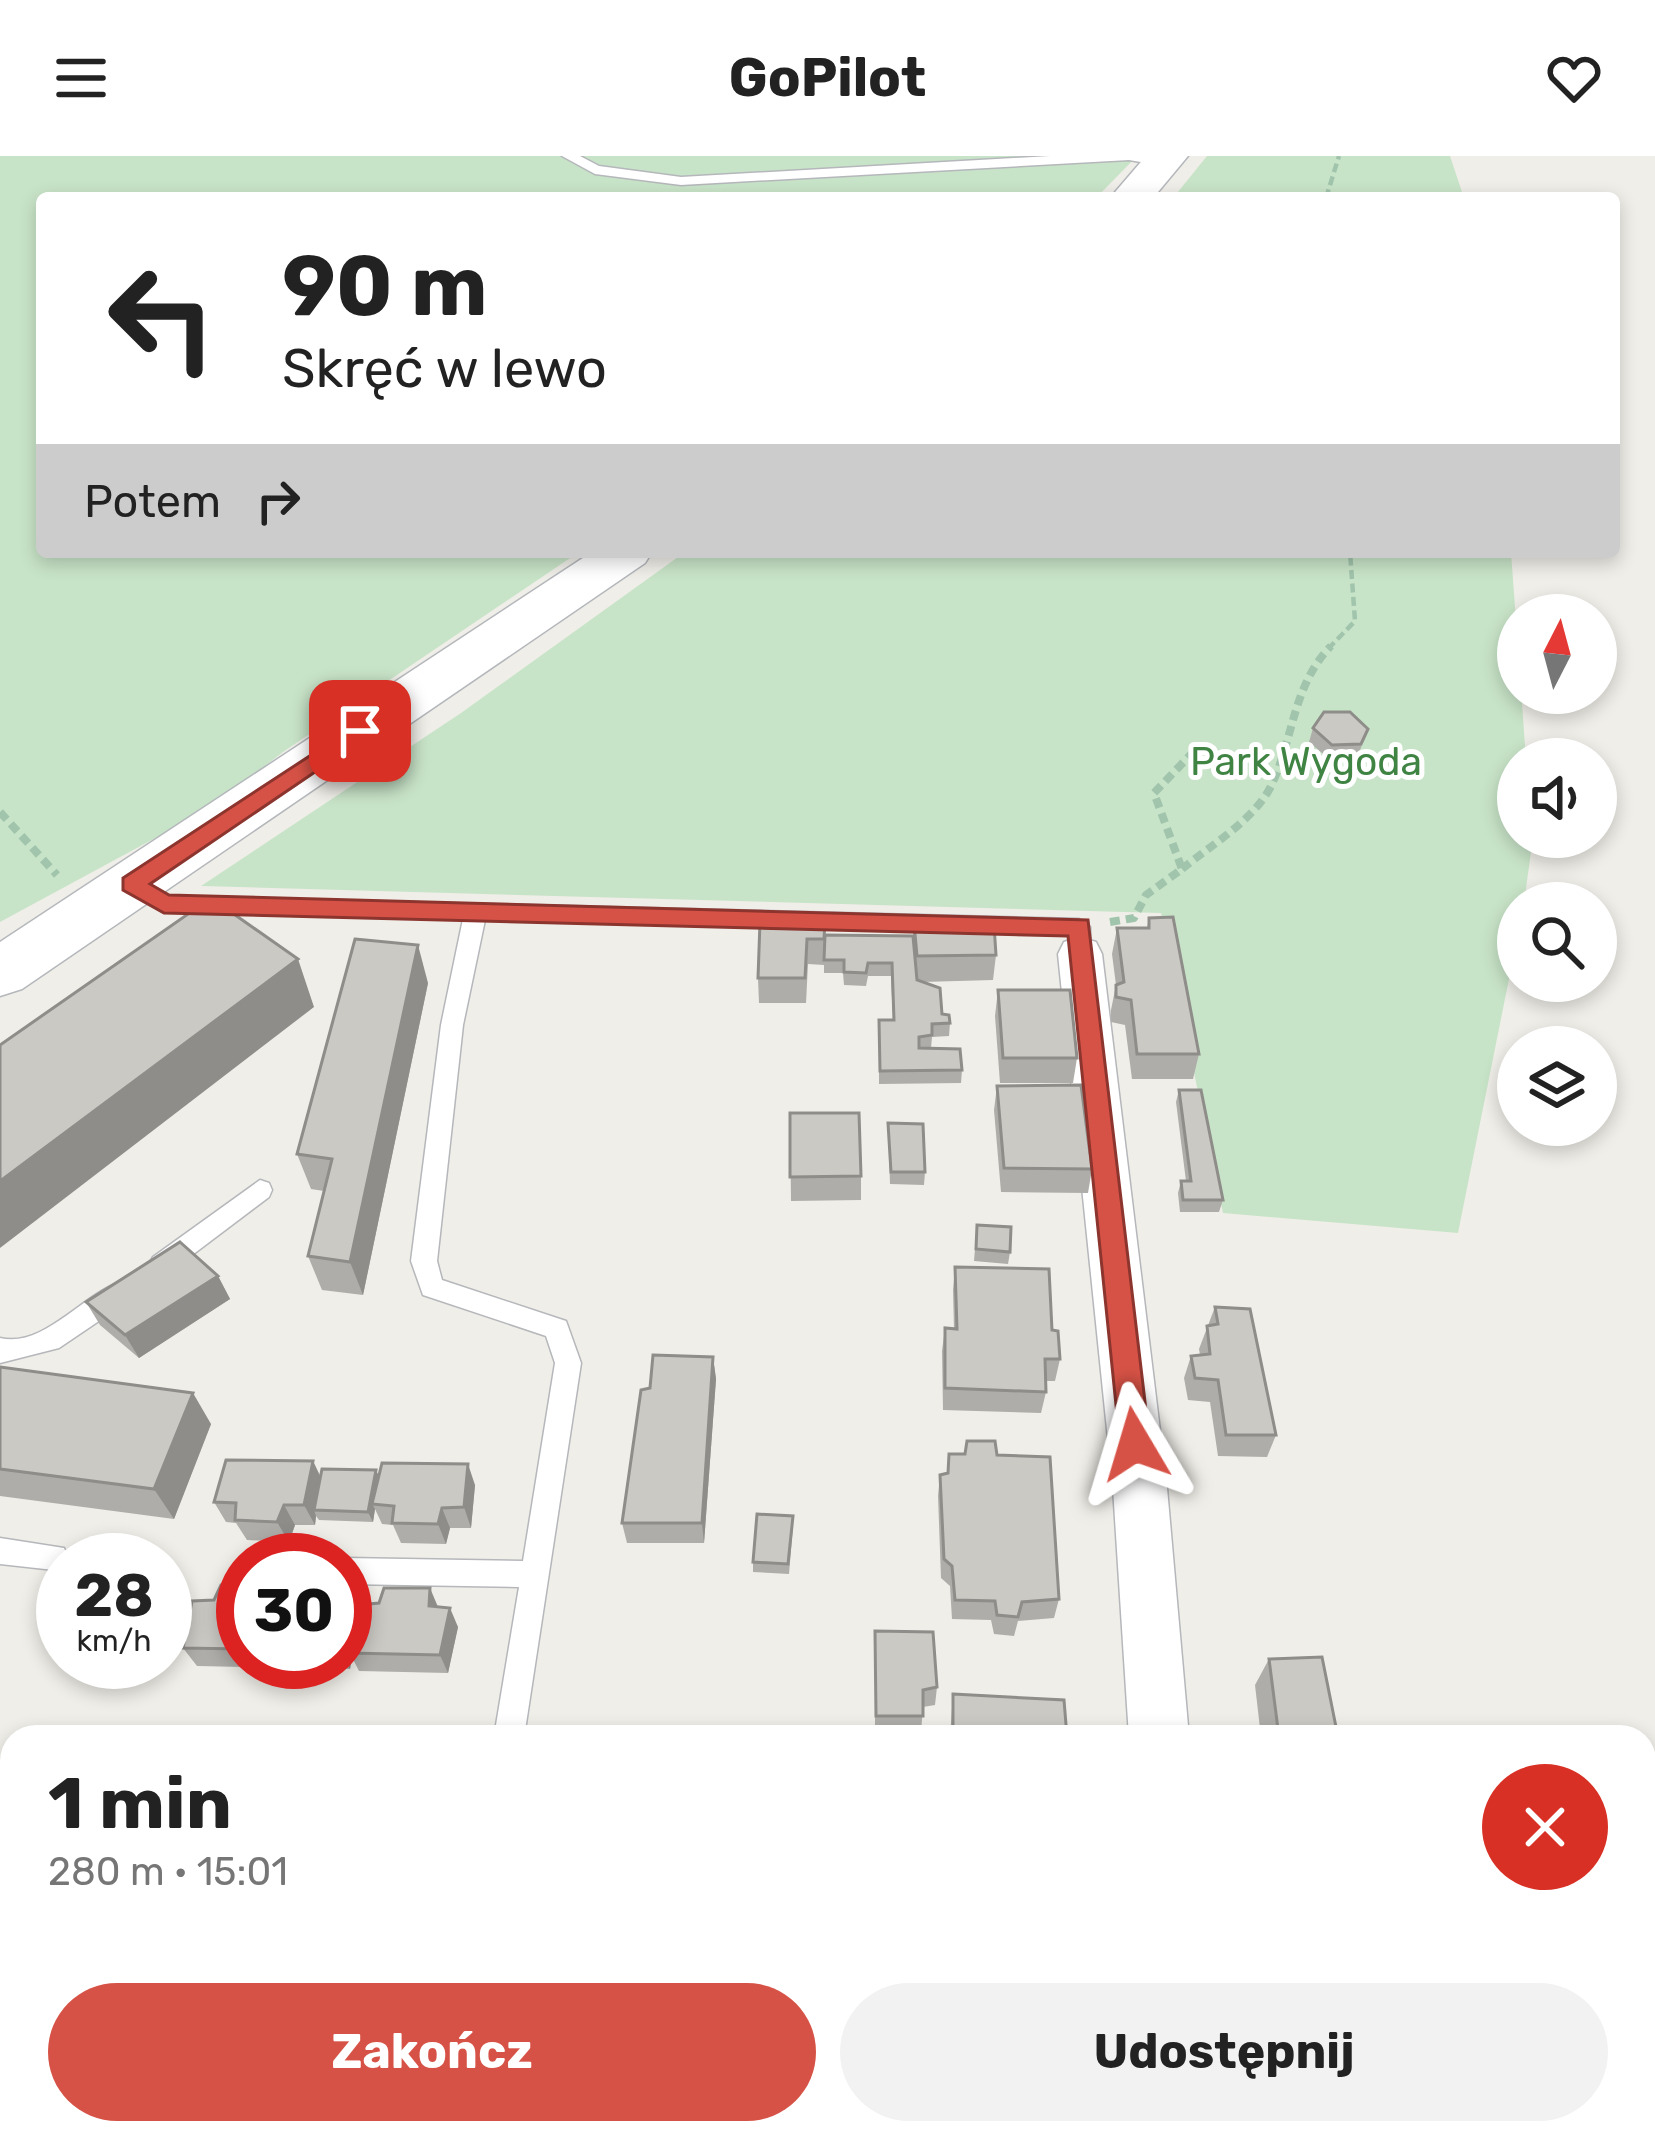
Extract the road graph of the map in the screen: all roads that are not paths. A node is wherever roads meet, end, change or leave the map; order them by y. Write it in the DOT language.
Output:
graph roads {
  1 [pos="569,156"];
  2 [pos="1166,159"];
  3 [pos="1136,192"];
  4 [pos="618,558"];
  5 [pos="132,884"];
  6 [pos="475,914"];
  7 [pos="1080,940"];
  8 [pos="0,973"];
  9 [pos="260,1190"];
  10 [pos="0,1349"];
  11 [pos="0,1551"];
  12 [pos="36,1555"];
  13 [pos="372,1571"];
  14 [pos="531,1574"];
  15 [pos="511,1725"];
  16 [pos="1158,1725"];
  1 -- 2 [label="lane"];
  2 -- 3 [label="street"];
  4 -- 5 [label="street"];
  5 -- 6 [label="lane"];
  5 -- 8 [label="street"];
  6 -- 7 [label="lane"];
  6 -- 14 [label="lane"];
  7 -- 16 [label="street"];
  9 -- 10 [label="lane"];
  11 -- 12 [label="lane"];
  13 -- 14 [label="lane"];
  14 -- 15 [label="lane"];
}
